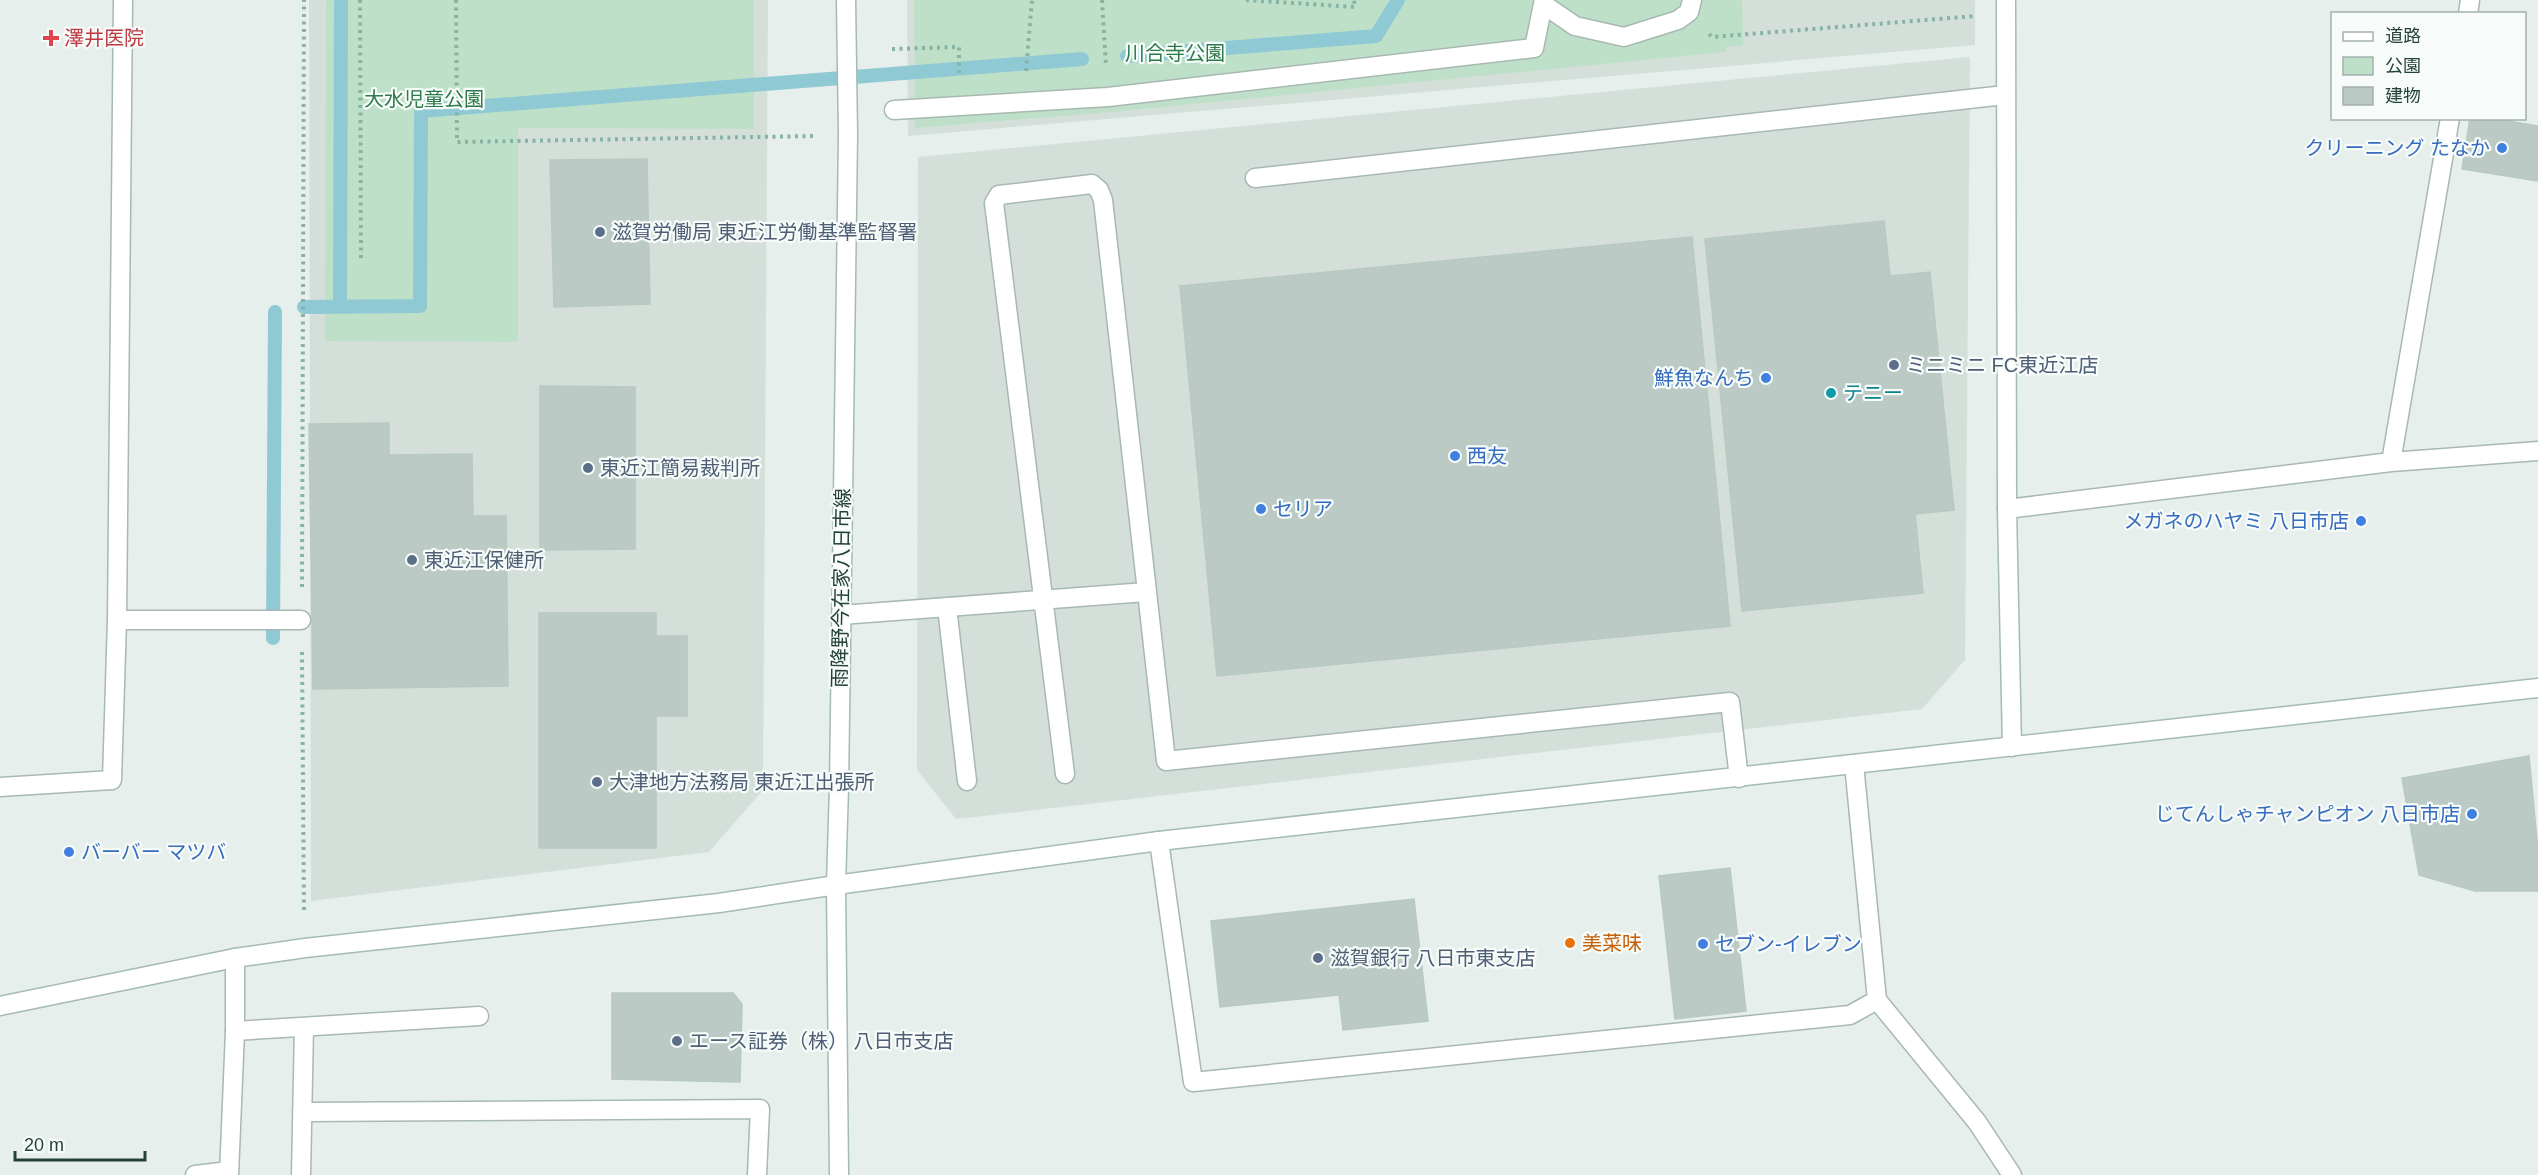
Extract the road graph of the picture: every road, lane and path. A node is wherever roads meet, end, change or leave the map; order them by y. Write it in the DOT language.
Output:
graph roads {
  1 [pos="123,0"];
  2 [pos="304,0"];
  3 [pos="360,0"];
  4 [pos="456,0"];
  5 [pos="846,0"];
  6 [pos="1032,0"];
  7 [pos="1102,0"];
  8 [pos="1246,0"];
  9 [pos="1354,0"];
  10 [pos="2006,0"];
  11 [pos="1541,2"];
  12 [pos="1691,6"];
  13 [pos="1986,15"];
  14 [pos="892,50"];
  15 [pos="1017,72"];
  16 [pos="969,76"];
  17 [pos="2005,95"];
  18 [pos="1108,98"];
  19 [pos="894,110"];
  20 [pos="2450,120"];
  21 [pos="848,135"];
  22 [pos="1255,178"];
  23 [pos="361,258"];
  24 [pos="2538,451"];
  25 [pos="2391,462"];
  26 [pos="2007,509"];
  27 [pos="1146,592"];
  28 [pos="1044,599"];
  29 [pos="947,607"];
  30 [pos="841,615"];
  31 [pos="117,620"];
  32 [pos="301,620"];
  33 [pos="2538,688"];
  34 [pos="2012,747"];
  35 [pos="1854,764"];
  36 [pos="1065,774"];
  37 [pos="1739,778"];
  38 [pos="967,781"];
  39 [pos="0,787"];
  40 [pos="1159,841"];
  41 [pos="836,885"];
  42 [pos="304,913"];
  43 [pos="235,958"];
  44 [pos="1877,1000"];
  45 [pos="0,1006"];
  46 [pos="479,1016"];
  47 [pos="304,1027"];
  48 [pos="235,1031"];
  49 [pos="302,1112"];
  50 [pos="229,1173"];
  51 [pos="195,1175"];
  52 [pos="301,1175"];
  53 [pos="758,1175"];
  54 [pos="839,1175"];
  55 [pos="2012,1175"];
  1 -- 31 [label="street"];
  2 -- 32 [label="path"];
  3 -- 23 [label="path"];
  4 -- 21 [label="path"];
  5 -- 21 [label="street, 雨降野今在家八日市線"];
  6 -- 15 [label="path"];
  7 -- 18 [label="path"];
  8 -- 9 [label="path"];
  10 -- 17 [label="street"];
  11 -- 12 [label="street"];
  11 -- 18 [label="street"];
  12 -- 13 [label="path"];
  14 -- 16 [label="path"];
  17 -- 22 [label="street"];
  17 -- 26 [label="street"];
  18 -- 19 [label="street"];
  20 -- 25 [label="street"];
  21 -- 30 [label="street, 雨降野今在家八日市線"];
  24 -- 25 [label="street"];
  25 -- 26 [label="street"];
  26 -- 34 [label="street"];
  27 -- 28 [label="street"];
  27 -- 28 [label="street"];
  27 -- 37 [label="street"];
  28 -- 29 [label="street"];
  28 -- 36 [label="street"];
  29 -- 30 [label="street"];
  29 -- 38 [label="street"];
  30 -- 41 [label="street, 雨降野今在家八日市線"];
  31 -- 32 [label="street"];
  31 -- 39 [label="street"];
  32 -- 42 [label="path"];
  33 -- 34 [label="street"];
  34 -- 35 [label="street"];
  35 -- 37 [label="street"];
  35 -- 44 [label="street"];
  37 -- 40 [label="street"];
  40 -- 41 [label="street"];
  40 -- 44 [label="street"];
  41 -- 43 [label="street"];
  41 -- 54 [label="street, 雨降野今在家八日市線"];
  43 -- 45 [label="street"];
  43 -- 48 [label="street"];
  44 -- 55 [label="street"];
  46 -- 47 [label="street"];
  47 -- 48 [label="street"];
  47 -- 49 [label="street"];
  48 -- 50 [label="street"];
  49 -- 52 [label="street"];
  49 -- 53 [label="street"];
  50 -- 51 [label="street"];
}
